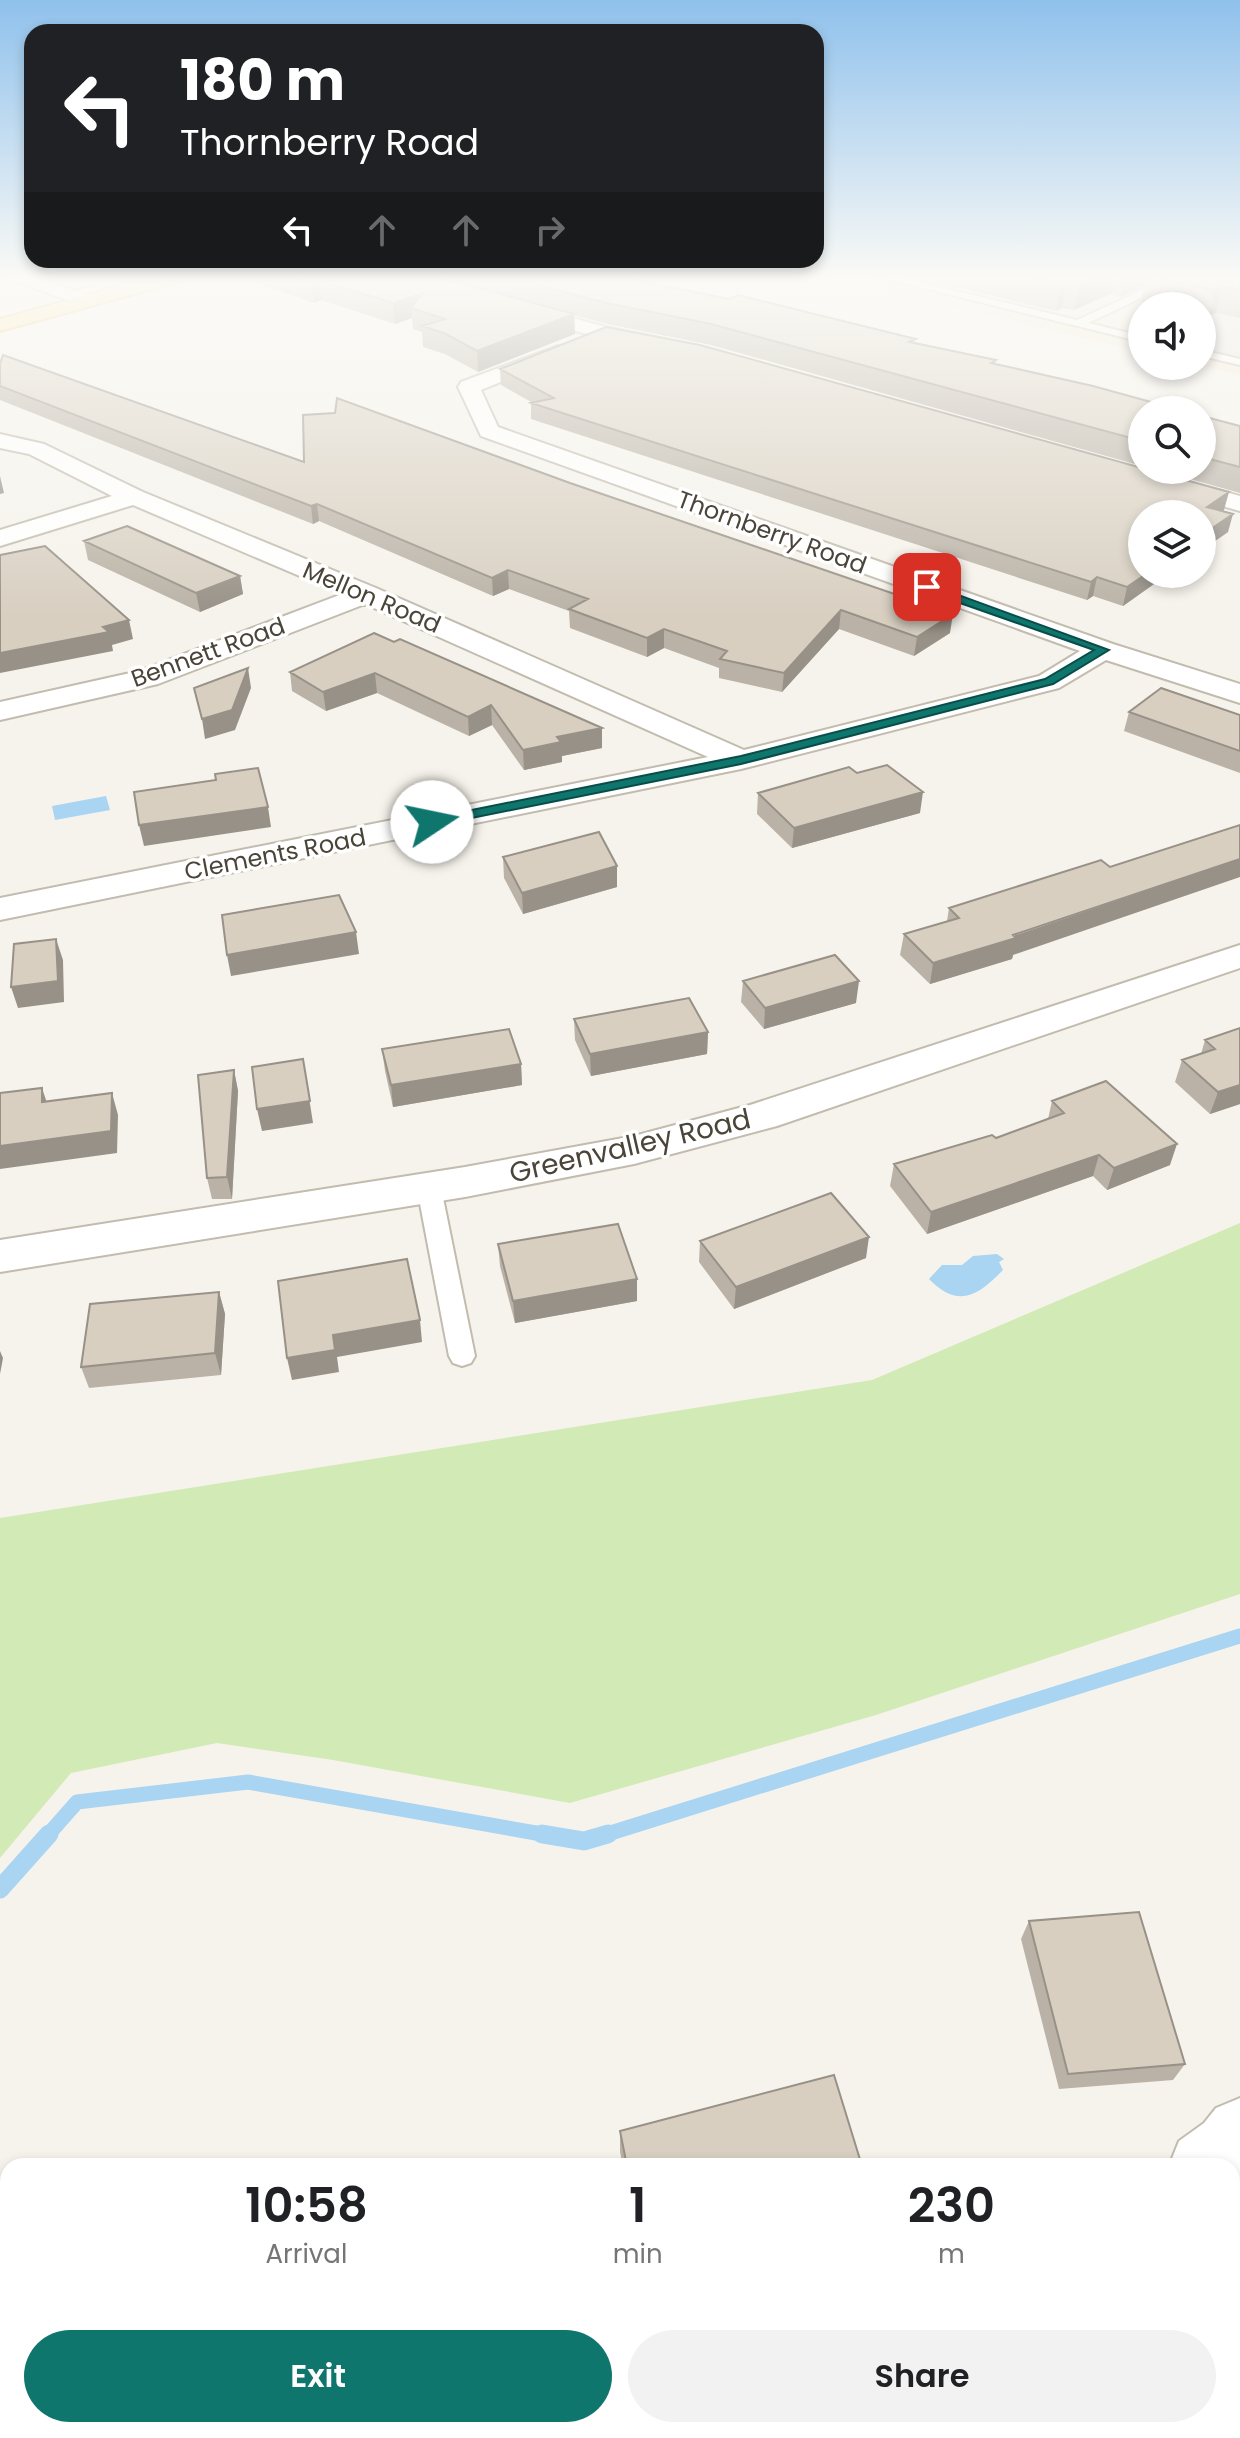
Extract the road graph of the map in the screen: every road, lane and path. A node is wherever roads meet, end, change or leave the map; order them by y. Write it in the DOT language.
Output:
graph roads {
  1 [pos="470,389"];
  2 [pos="0,441"];
  3 [pos="1172,484"];
  4 [pos="134,497"];
  5 [pos="1240,504"];
  6 [pos="0,538"];
  7 [pos="366,594"];
  8 [pos="1103,650"];
  9 [pos="1240,694"];
  10 [pos="0,711"];
  11 [pos="741,760"];
  12 [pos="0,909"];
  13 [pos="1240,956"];
  14 [pos="429,1188"];
  15 [pos="0,1256"];
  16 [pos="462,1356"];
  17 [pos="1240,2132"];
  18 [pos="1214,2158"];
  1 -- 8 [label="street, Thornberry Road"];
  2 -- 4 [label="street, Mellon Road"];
  3 -- 5 [label="street"];
  4 -- 6 [label="street"];
  4 -- 7 [label="street, Mellon Road"];
  7 -- 10 [label="street, Bennett Road"];
  7 -- 11 [label="street, Mellon Road"];
  8 -- 9 [label="street, Thornberry Road"];
  8 -- 11 [label="street, Clements Road"];
  11 -- 12 [label="street, Clements Road"];
  13 -- 14 [label="street, Greenvalley Road"];
  14 -- 15 [label="street, Greenvalley Road"];
  14 -- 16 [label="lane"];
  17 -- 18 [label="street"];
}
